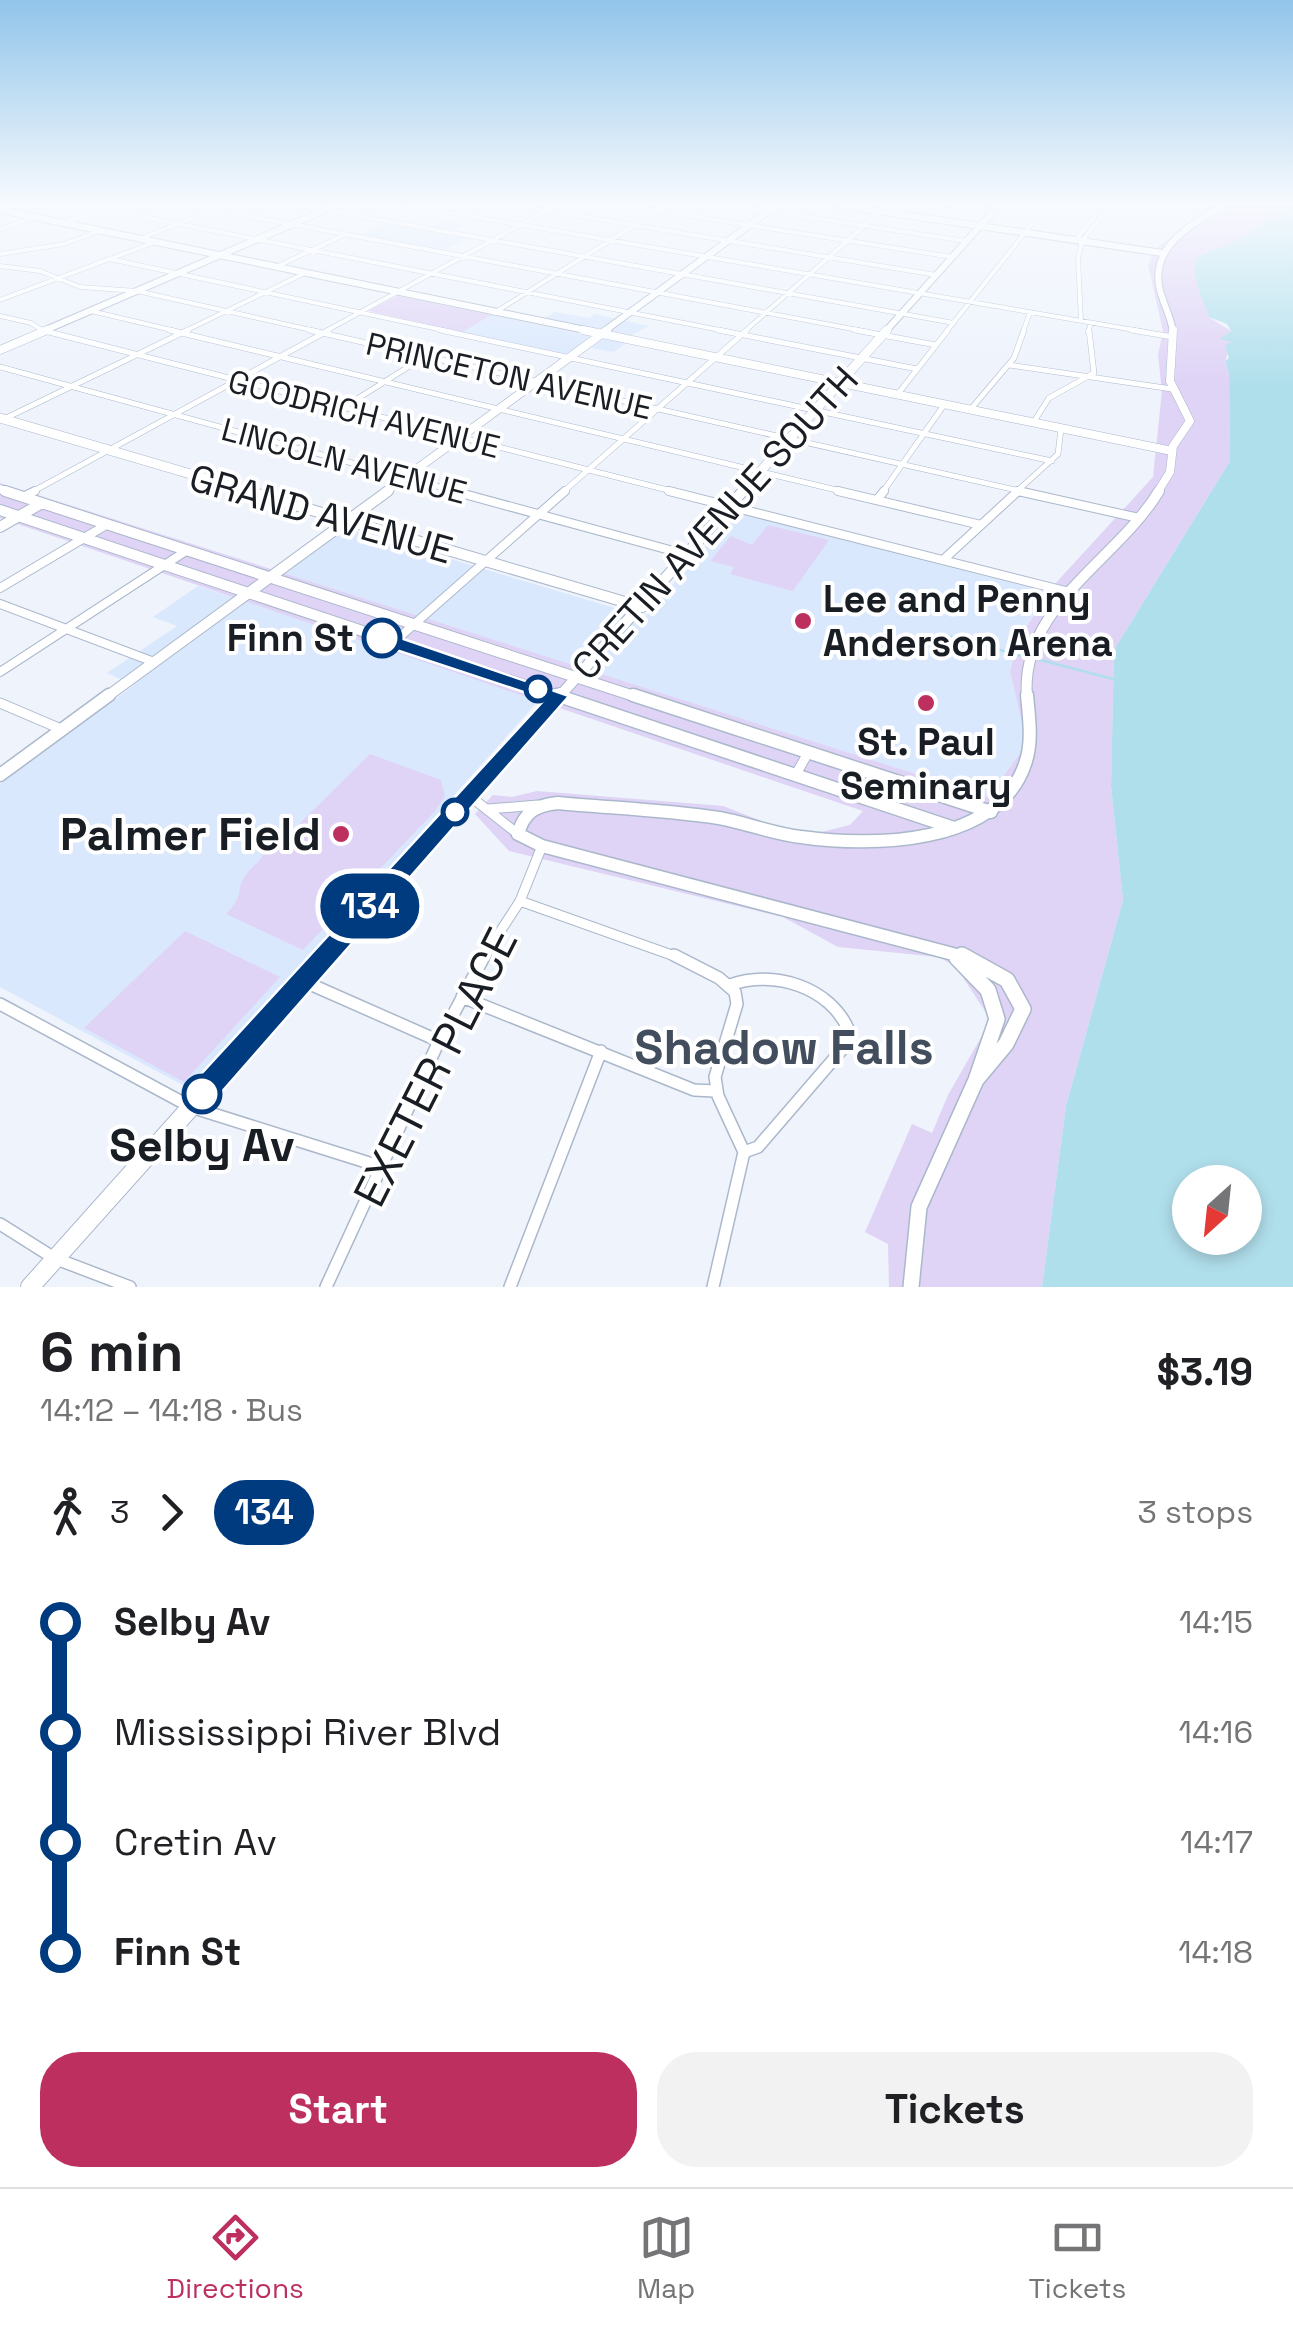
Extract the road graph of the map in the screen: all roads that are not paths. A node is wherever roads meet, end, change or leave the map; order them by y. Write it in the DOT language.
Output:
graph roads {
  1 [pos="91,265"];
  2 [pos="142,265"];
  3 [pos="197,265"];
  4 [pos="266,265"];
  5 [pos="280,265"];
  6 [pos="386,265"];
  7 [pos="446,265"];
  8 [pos="509,265"];
  9 [pos="571,265"];
  10 [pos="630,265"];
  11 [pos="695,265"];
  12 [pos="752,265"];
  13 [pos="819,265"];
  14 [pos="876,265"];
  15 [pos="945,265"];
  16 [pos="999,265"];
  17 [pos="1078,265"];
  18 [pos="1160,265"];
  19 [pos="0,266"];
  20 [pos="276,267"];
  21 [pos="178,273"];
  22 [pos="306,273"];
  23 [pos="430,274"];
  24 [pos="556,274"];
  25 [pos="682,274"];
  26 [pos="809,275"];
  27 [pos="936,275"];
  28 [pos="56,278"];
  29 [pos="137,291"];
  30 [pos="266,292"];
  31 [pos="396,292"];
  32 [pos="526,293"];
  33 [pos="657,293"];
  34 [pos="788,294"];
  35 [pos="920,294"];
  36 [pos="0,300"];
  37 [pos="970,302"];
  38 [pos="91,311"];
  39 [pos="226,311"];
  40 [pos="360,312"];
  41 [pos="1030,312"];
  42 [pos="494,313"];
  43 [pos="630,313"];
  44 [pos="766,314"];
  45 [pos="902,314"];
  46 [pos="0,316"];
  47 [pos="1081,321"];
  48 [pos="954,323"];
  49 [pos="1091,323"];
  50 [pos="44,331"];
  51 [pos="182,333"];
  52 [pos="321,333"];
  53 [pos="600,335"];
  54 [pos="741,335"];
  55 [pos="883,335"];
  56 [pos="1174,337"];
  57 [pos="936,346"];
  58 [pos="0,350"];
  59 [pos="134,356"];
  60 [pos="278,356"];
  61 [pos="424,357"];
  62 [pos="569,358"];
  63 [pos="716,358"];
  64 [pos="862,358"];
  65 [pos="1007,366"];
  66 [pos="0,367"];
  67 [pos="918,370"];
  68 [pos="1094,373"];
  69 [pos="1105,379"];
  70 [pos="1082,380"];
  71 [pos="233,381"];
  72 [pos="384,382"];
  73 [pos="536,382"];
  74 [pos="687,383"];
  75 [pos="840,384"];
  76 [pos="71,387"];
  77 [pos="1176,394"];
  78 [pos="898,396"];
  79 [pos="944,405"];
  80 [pos="340,408"];
  81 [pos="498,410"];
  82 [pos="657,410"];
  83 [pos="816,410"];
  84 [pos="970,410"];
  85 [pos="173,415"];
  86 [pos="2,419"];
  87 [pos="1033,423"];
  88 [pos="1062,428"];
  89 [pos="924,434"];
  90 [pos="459,438"];
  91 [pos="624,440"];
  92 [pos="790,440"];
  93 [pos="108,450"];
  94 [pos="1172,451"];
  95 [pos="1052,461"];
  96 [pos="902,465"];
  97 [pos="588,471"];
  98 [pos="762,472"];
  99 [pos="406,478"];
  100 [pos="0,489"];
  101 [pos="1019,491"];
  102 [pos="23,497"];
  103 [pos="877,500"];
  104 [pos="42,503"];
  105 [pos="730,507"];
  106 [pos="0,510"];
  107 [pos="540,514"];
  108 [pos="19,516"];
  109 [pos="1139,518"];
  110 [pos="346,522"];
  111 [pos="106,525"];
  112 [pos="981,525"];
  113 [pos="0,527"];
  114 [pos="85,538"];
  115 [pos="186,550"];
  116 [pos="688,554"];
  117 [pos="942,560"];
  118 [pos="486,562"];
  119 [pos="165,565"];
  120 [pos="270,578"];
  121 [pos="0,588"];
  122 [pos="249,593"];
  123 [pos="1073,593"];
  124 [pos="0,604"];
  125 [pos="642,607"];
  126 [pos="416,623"];
  127 [pos="66,629"];
  128 [pos="394,642"];
  129 [pos="154,662"];
  130 [pos="0,672"];
  131 [pos="577,677"];
  132 [pos="559,696"];
  133 [pos="0,703"];
  134 [pos="61,730"];
  135 [pos="808,753"];
  136 [pos="0,774"];
  137 [pos="796,774"];
  138 [pos="469,796"];
  139 [pos="538,804"];
  140 [pos="488,809"];
  141 [pos="991,812"];
  142 [pos="955,828"];
  143 [pos="518,834"];
  144 [pos="542,846"];
  145 [pos="520,900"];
  146 [pos="933,947"];
  147 [pos="303,982"];
  148 [pos="730,985"];
  149 [pos="462,997"];
  150 [pos="0,1004"];
  151 [pos="439,1041"];
  152 [pos="601,1051"];
  153 [pos="976,1080"];
  154 [pos="716,1091"];
  155 [pos="190,1106"];
  156 [pos="744,1152"];
  157 [pos="382,1167"];
  158 [pos="0,1224"];
  159 [pos="54,1258"];
  160 [pos="30,1287"];
  161 [pos="130,1287"];
  162 [pos="326,1287"];
  163 [pos="510,1287"];
  164 [pos="713,1287"];
  165 [pos="911,1287"];
  1 -- 28 [label="street"];
  2 -- 21 [label="street"];
  3 -- 21 [label="street"];
  4 -- 20 [label="street"];
  5 -- 20 [label="street"];
  6 -- 23 [label="street"];
  7 -- 23 [label="street"];
  8 -- 24 [label="street"];
  9 -- 24 [label="street"];
  10 -- 25 [label="street"];
  11 -- 25 [label="street"];
  12 -- 26 [label="street"];
  13 -- 26 [label="street"];
  14 -- 27 [label="street"];
  15 -- 27 [label="main road, CRETIN AVENUE SOUTH"];
  16 -- 37 [label="street"];
  17 -- 47 [label="street"];
  18 -- 56 [label="street"];
  19 -- 28 [label="street, PRINCETON AVENUE"];
  20 -- 22 [label="street"];
  21 -- 29 [label="street"];
  21 -- 30 [label="street"];
  22 -- 30 [label="street"];
  22 -- 31 [label="street"];
  23 -- 31 [label="street"];
  23 -- 32 [label="street"];
  24 -- 32 [label="street"];
  24 -- 33 [label="street"];
  25 -- 33 [label="street"];
  25 -- 34 [label="street"];
  26 -- 34 [label="street"];
  26 -- 35 [label="street"];
  27 -- 35 [label="main road, CRETIN AVENUE SOUTH"];
  28 -- 29 [label="street, PRINCETON AVENUE"];
  28 -- 36 [label="street"];
  29 -- 38 [label="street"];
  29 -- 39 [label="street, PRINCETON AVENUE"];
  30 -- 39 [label="street"];
  30 -- 40 [label="street"];
  31 -- 40 [label="street"];
  31 -- 42 [label="street"];
  32 -- 42 [label="street"];
  32 -- 43 [label="street"];
  33 -- 43 [label="street"];
  33 -- 44 [label="street"];
  34 -- 44 [label="street"];
  34 -- 45 [label="street"];
  35 -- 37 [label="street"];
  35 -- 45 [label="main road, CRETIN AVENUE SOUTH"];
  37 -- 41 [label="street"];
  37 -- 48 [label="street"];
  38 -- 50 [label="street"];
  38 -- 51 [label="street"];
  39 -- 51 [label="street"];
  39 -- 52 [label="street, PRINCETON AVENUE"];
  40 -- 52 [label="street"];
  40 -- 62 [label="street"];
  41 -- 47 [label="street"];
  41 -- 65 [label="street"];
  42 -- 53 [label="street"];
  43 -- 53 [label="street"];
  43 -- 54 [label="street"];
  44 -- 54 [label="street"];
  44 -- 55 [label="street"];
  45 -- 48 [label="street"];
  45 -- 55 [label="main road, CRETIN AVENUE SOUTH"];
  46 -- 50 [label="street, GOODRICH AVENUE"];
  47 -- 49 [label="street"];
  48 -- 57 [label="street"];
  49 -- 56 [label="street"];
  49 -- 68 [label="street"];
  50 -- 58 [label="street"];
  50 -- 59 [label="street, GOODRICH AVENUE"];
  51 -- 59 [label="street"];
  51 -- 60 [label="street"];
  52 -- 60 [label="street"];
  52 -- 61 [label="street, PRINCETON AVENUE"];
  53 -- 62 [label="street"];
  53 -- 63 [label="street"];
  54 -- 63 [label="street"];
  54 -- 64 [label="street"];
  55 -- 57 [label="street"];
  55 -- 64 [label="main road, CRETIN AVENUE SOUTH"];
  56 -- 77 [label="street"];
  57 -- 67 [label="street"];
  59 -- 71 [label="street, GOODRICH AVENUE"];
  59 -- 76 [label="street"];
  60 -- 71 [label="street"];
  60 -- 72 [label="street"];
  61 -- 72 [label="street"];
  61 -- 73 [label="street, PRINCETON AVENUE"];
  62 -- 73 [label="street"];
  62 -- 74 [label="street"];
  63 -- 74 [label="street"];
  63 -- 75 [label="street"];
  64 -- 67 [label="street"];
  64 -- 75 [label="main road, CRETIN AVENUE SOUTH"];
  65 -- 70 [label="street"];
  65 -- 84 [label="street"];
  66 -- 76 [label="street, LINCOLN AVENUE"];
  67 -- 78 [label="street"];
  68 -- 69 [label="street"];
  68 -- 70 [label="street"];
  69 -- 70 [label="street"];
  69 -- 77 [label="street"];
  70 -- 87 [label="street"];
  71 -- 80 [label="street, GOODRICH AVENUE"];
  71 -- 85 [label="street"];
  72 -- 80 [label="street"];
  72 -- 81 [label="street"];
  73 -- 81 [label="street"];
  73 -- 82 [label="street, PRINCETON AVENUE"];
  74 -- 82 [label="street"];
  74 -- 83 [label="street"];
  75 -- 78 [label="street"];
  75 -- 83 [label="main road, CRETIN AVENUE SOUTH"];
  76 -- 85 [label="street, LINCOLN AVENUE"];
  76 -- 86 [label="street"];
  77 -- 94 [label="street"];
  78 -- 79 [label="street"];
  79 -- 84 [label="street"];
  79 -- 89 [label="street"];
  80 -- 90 [label="street, GOODRICH AVENUE"];
  81 -- 90 [label="street"];
  81 -- 91 [label="street"];
  82 -- 91 [label="street"];
  82 -- 92 [label="street, PRINCETON AVENUE"];
  83 -- 89 [label="street"];
  83 -- 92 [label="main road, CRETIN AVENUE SOUTH"];
  84 -- 87 [label="street"];
  85 -- 93 [label="street"];
  85 -- 99 [label="street, LINCOLN AVENUE"];
  86 -- 93 [label="main road, GRAND AVENUE"];
  87 -- 88 [label="street"];
  88 -- 94 [label="street"];
  88 -- 95 [label="street"];
  89 -- 95 [label="street"];
  89 -- 96 [label="street"];
  90 -- 97 [label="street, GOODRICH AVENUE"];
  90 -- 99 [label="street"];
  91 -- 97 [label="street"];
  91 -- 98 [label="street"];
  92 -- 96 [label="street, PRINCETON AVENUE"];
  92 -- 98 [label="main road, CRETIN AVENUE SOUTH"];
  93 -- 102 [label="street"];
  93 -- 110 [label="main road, GRAND AVENUE"];
  94 -- 109 [label="street"];
  95 -- 101 [label="street"];
  96 -- 101 [label="street, PRINCETON AVENUE"];
  96 -- 103 [label="street"];
  97 -- 105 [label="street, GOODRICH AVENUE"];
  97 -- 107 [label="street"];
  98 -- 103 [label="street"];
  98 -- 105 [label="main road, CRETIN AVENUE SOUTH"];
  99 -- 107 [label="street, LINCOLN AVENUE"];
  99 -- 110 [label="street"];
  100 -- 102 [label="street"];
  101 -- 109 [label="street, PRINCETON AVENUE"];
  101 -- 112 [label="street"];
  102 -- 104 [label="street"];
  103 -- 112 [label="street"];
  104 -- 108 [label="street"];
  104 -- 111 [label="street"];
  105 -- 116 [label="main road, CRETIN AVENUE SOUTH"];
  105 -- 117 [label="street, GOODRICH AVENUE"];
  106 -- 108 [label="street"];
  107 -- 116 [label="street, LINCOLN AVENUE"];
  107 -- 118 [label="street"];
  108 -- 113 [label="street"];
  108 -- 114 [label="street"];
  109 -- 123 [label="street"];
  110 -- 118 [label="main road, GRAND AVENUE"];
  110 -- 120 [label="street"];
  111 -- 114 [label="street"];
  111 -- 115 [label="street"];
  112 -- 117 [label="street"];
  114 -- 119 [label="street"];
  114 -- 121 [label="street"];
  115 -- 119 [label="street"];
  115 -- 120 [label="street"];
  116 -- 125 [label="main road, CRETIN AVENUE SOUTH"];
  117 -- 123 [label="street, GOODRICH AVENUE"];
  118 -- 125 [label="main road, GRAND AVENUE"];
  118 -- 126 [label="street"];
  119 -- 122 [label="street"];
  119 -- 127 [label="street"];
  120 -- 122 [label="street"];
  120 -- 126 [label="street"];
  122 -- 128 [label="street"];
  122 -- 129 [label="street"];
  123 -- 141 [label="street"];
  124 -- 127 [label="street"];
  125 -- 131 [label="main road, CRETIN AVENUE SOUTH"];
  126 -- 128 [label="street"];
  126 -- 131 [label="street"];
  127 -- 129 [label="street"];
  127 -- 130 [label="street"];
  128 -- 132 [label="street"];
  129 -- 134 [label="street"];
  131 -- 132 [label="main road, CRETIN AVENUE SOUTH"];
  131 -- 135 [label="street"];
  132 -- 137 [label="street"];
  132 -- 138 [label="main road, CRETIN AVENUE SOUTH"];
  133 -- 134 [label="street"];
  134 -- 136 [label="street"];
  135 -- 137 [label="street"];
  135 -- 141 [label="street"];
  137 -- 142 [label="street"];
  138 -- 140 [label="street"];
  138 -- 147 [label="main road, CRETIN AVENUE SOUTH"];
  139 -- 140 [label="street"];
  139 -- 142 [label="street"];
  139 -- 143 [label="street"];
  140 -- 143 [label="street"];
  141 -- 142 [label="street"];
  143 -- 144 [label="street"];
  144 -- 145 [label="street, EXETER PLACE"];
  144 -- 146 [label="street"];
  145 -- 148 [label="street"];
  145 -- 149 [label="street, EXETER PLACE"];
  146 -- 153 [label="street"];
  146 -- 153 [label="street"];
  147 -- 151 [label="street"];
  147 -- 155 [label="main road, CRETIN AVENUE SOUTH"];
  148 -- 154 [label="street"];
  148 -- 156 [label="street"];
  149 -- 151 [label="street, EXETER PLACE"];
  149 -- 152 [label="street"];
  150 -- 155 [label="street"];
  151 -- 157 [label="street, EXETER PLACE"];
  152 -- 154 [label="street"];
  152 -- 163 [label="street"];
  153 -- 165 [label="street"];
  154 -- 156 [label="street"];
  155 -- 157 [label="street"];
  155 -- 159 [label="main road, CRETIN AVENUE SOUTH"];
  156 -- 164 [label="street"];
  157 -- 162 [label="street, EXETER PLACE"];
  158 -- 159 [label="street"];
  159 -- 160 [label="main road, CRETIN AVENUE SOUTH"];
  159 -- 161 [label="street"];
}
